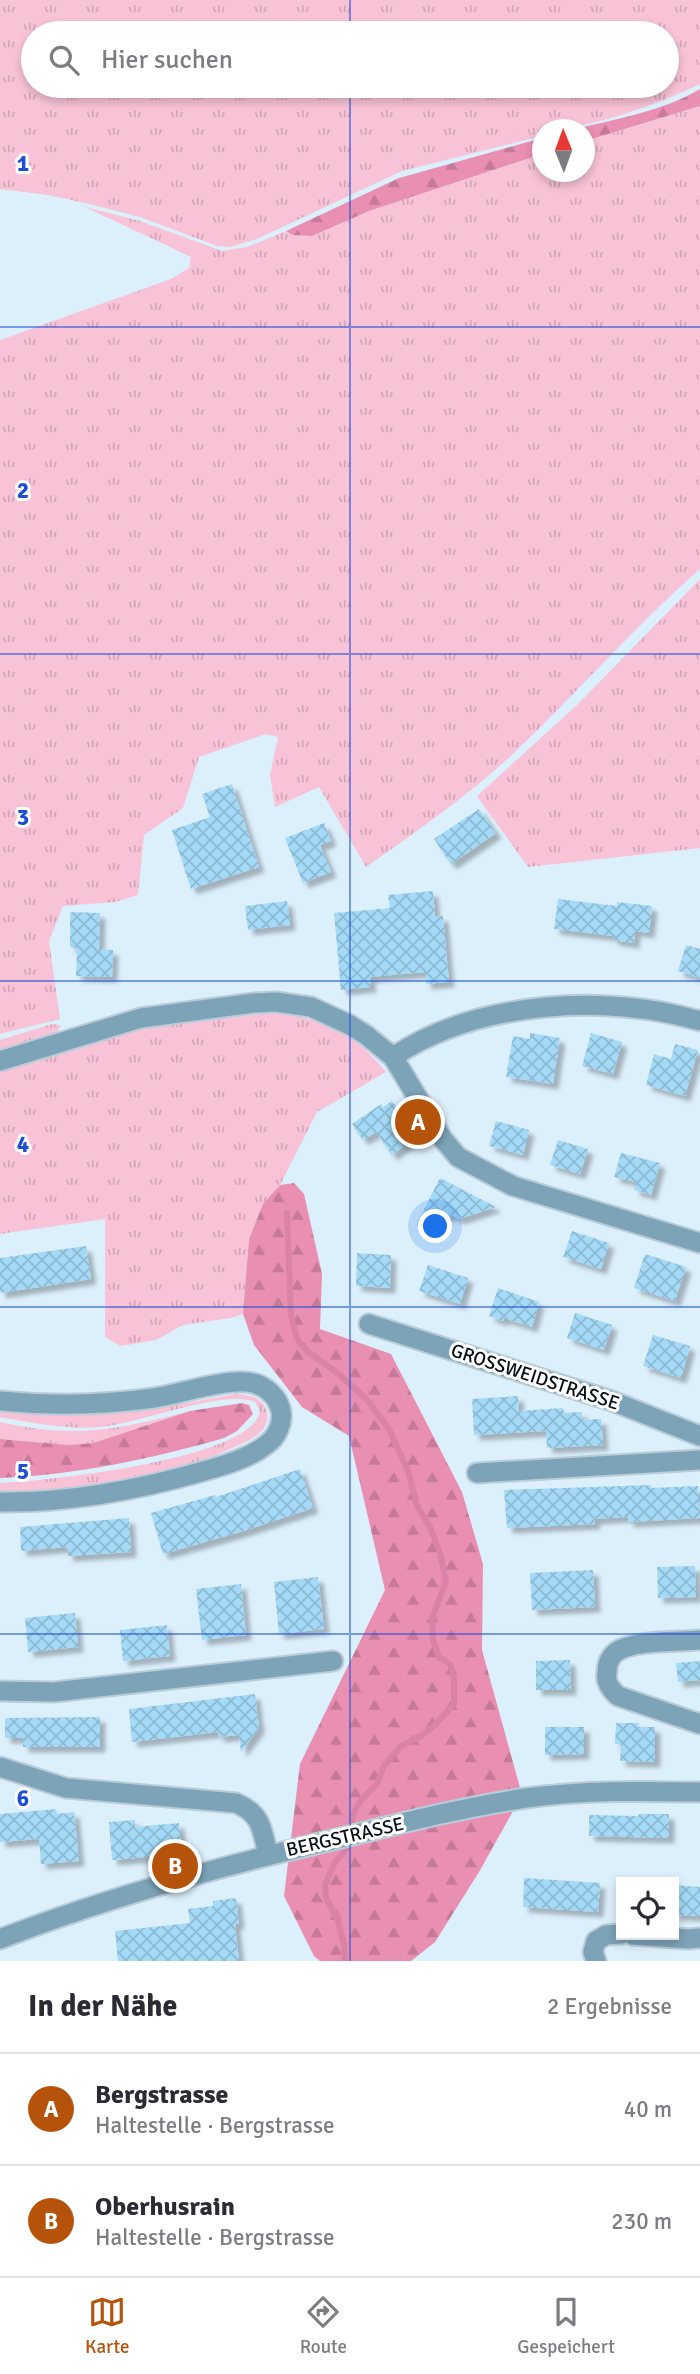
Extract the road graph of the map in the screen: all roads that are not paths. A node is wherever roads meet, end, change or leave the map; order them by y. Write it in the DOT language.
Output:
graph roads {
  1 [pos="700,1021"];
  2 [pos="393,1058"];
  3 [pos="0,1061"];
  4 [pos="700,1243"];
  5 [pos="369,1324"];
  6 [pos="0,1401"];
  7 [pos="700,1436"];
  8 [pos="700,1460"];
  9 [pos="477,1473"];
  10 [pos="0,1502"];
  11 [pos="700,1640"];
  12 [pos="333,1661"];
  13 [pos="0,1691"];
  14 [pos="700,1724"];
  15 [pos="0,1768"];
  16 [pos="700,1792"];
  17 [pos="268,1855"];
  18 [pos="616,1934"];
  19 [pos="679,1938"];
  20 [pos="700,1938"];
  21 [pos="0,1939"];
  22 [pos="596,1961"];
  1 -- 2 [label="street"];
  2 -- 3 [label="street"];
  2 -- 4 [label="street"];
  5 -- 7 [label="street, GROSSWEIDSTRASSE"];
  6 -- 10 [label="street"];
  8 -- 9 [label="street"];
  11 -- 14 [label="street"];
  12 -- 13 [label="street"];
  15 -- 17 [label="street"];
  16 -- 17 [label="street, BERGSTRASSE"];
  17 -- 21 [label="street, BERGSTRASSE"];
  18 -- 22 [label="street"];
  19 -- 20 [label="street"];
}
